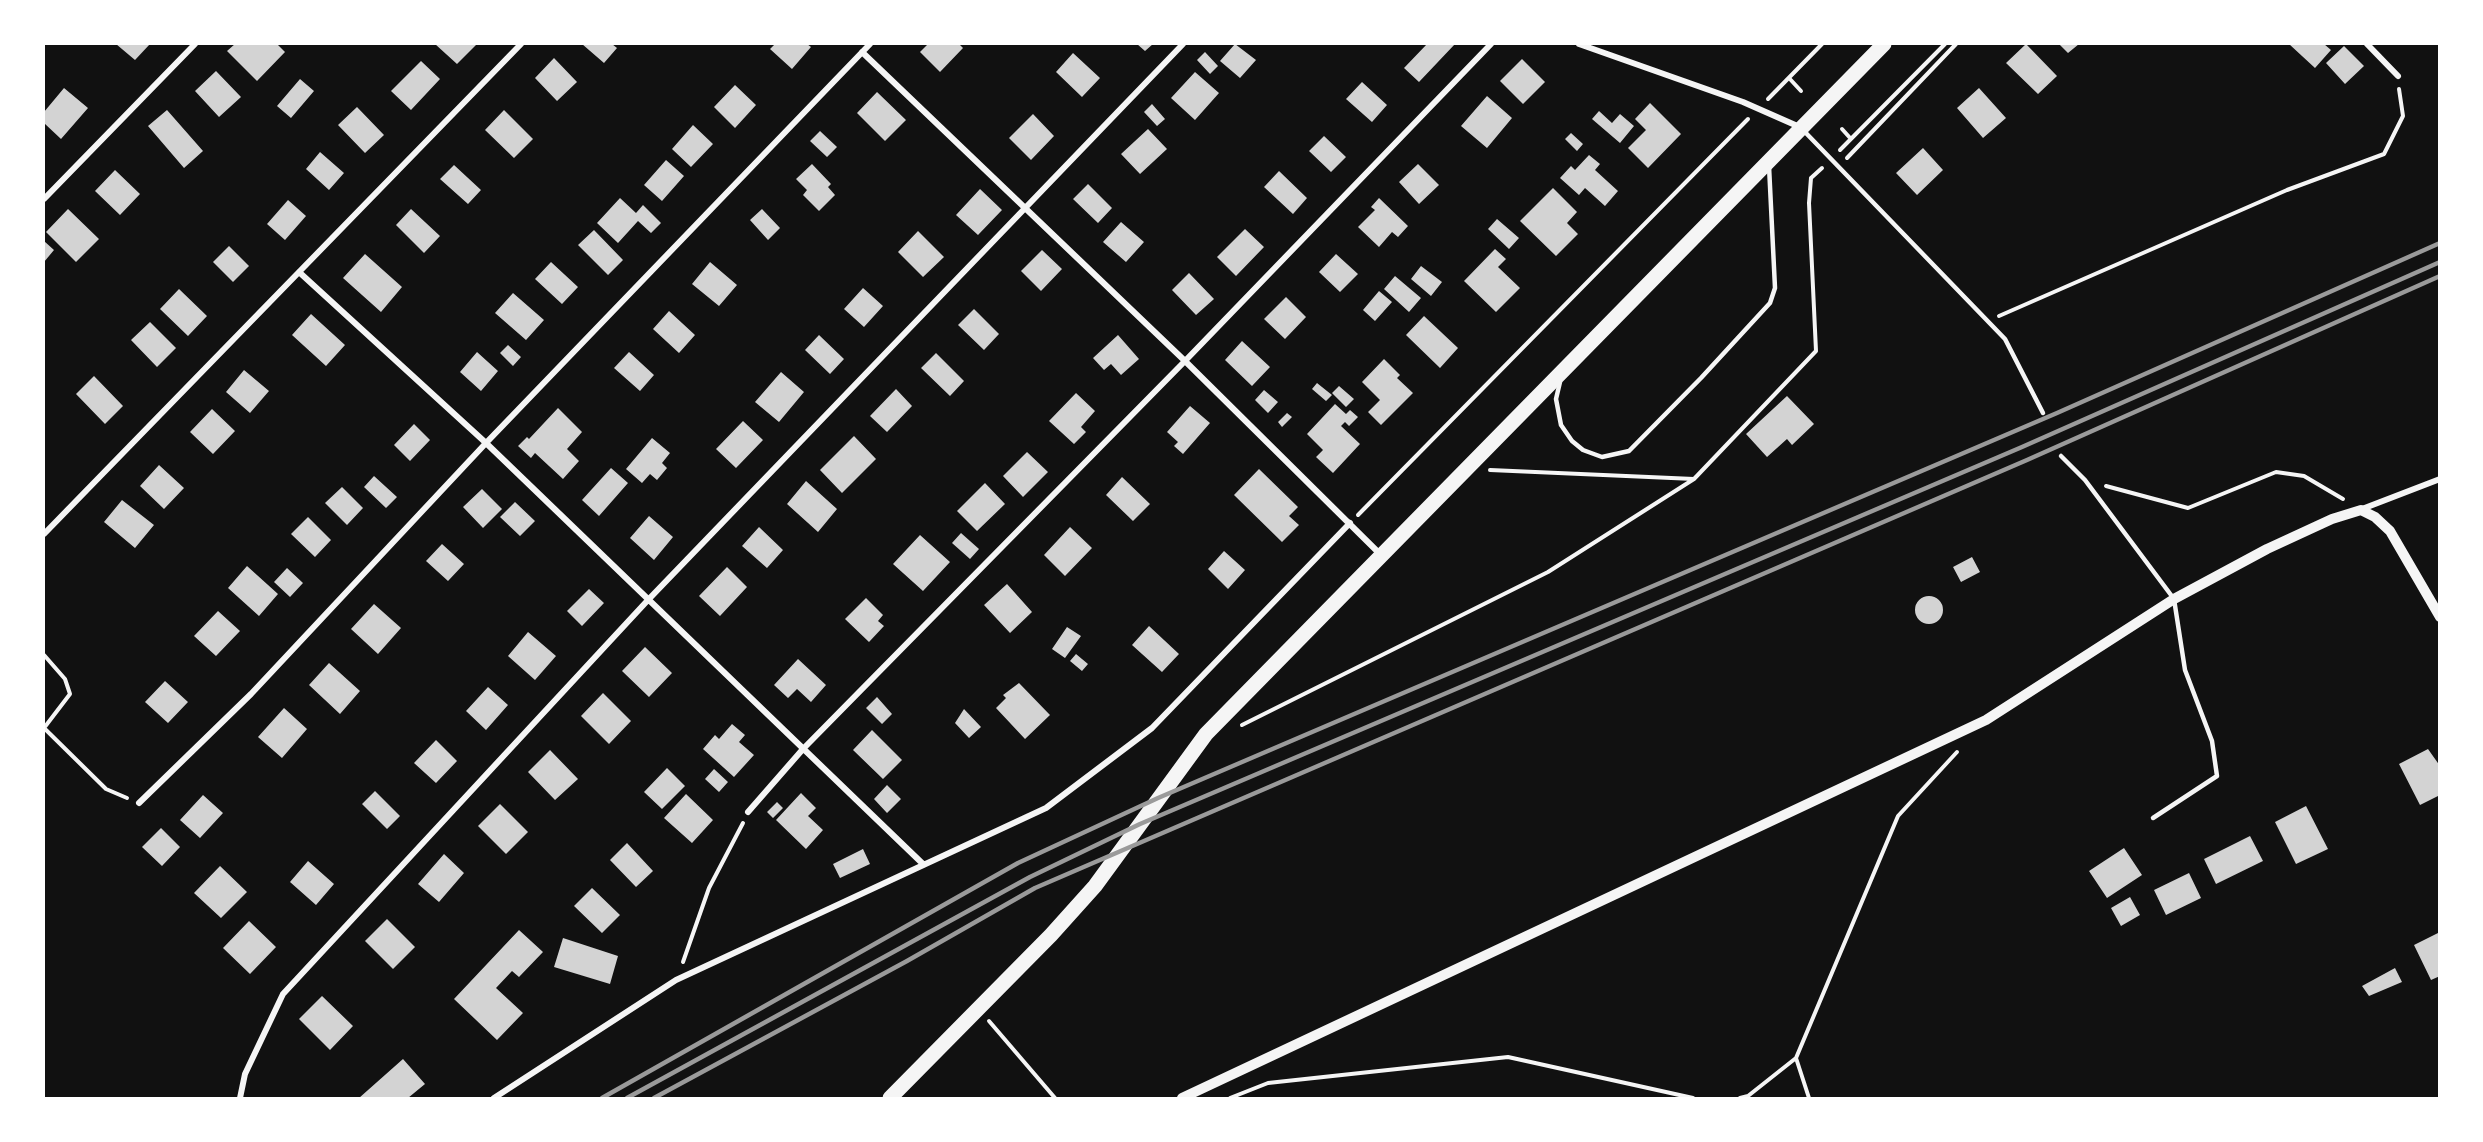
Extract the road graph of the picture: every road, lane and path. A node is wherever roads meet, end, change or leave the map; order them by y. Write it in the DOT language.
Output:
graph roads {
  1 [pos="195,44"];
  2 [pos="521,44"];
  3 [pos="870,44"];
  4 [pos="1183,44"];
  5 [pos="1491,44"];
  6 [pos="1580,44"];
  7 [pos="1822,44"];
  8 [pos="1884,44"];
  9 [pos="1956,44"];
  10 [pos="2367,44"];
  11 [pos="862,52"];
  12 [pos="2398,76"];
  13 [pos="1789,78"];
  14 [pos="1801,91"];
  15 [pos="1758,108"];
  16 [pos="1802,129"];
  17 [pos="1842,129"];
  18 [pos="1851,139"];
  19 [pos="1769,163"];
  20 [pos="1838,168"];
  21 [pos="44,199"];
  22 [pos="1025,208"];
  23 [pos="299,272"];
  24 [pos="1988,321"];
  25 [pos="1185,361"];
  26 [pos="1561,373"];
  27 [pos="2043,413"];
  28 [pos="486,443"];
  29 [pos="2061,456"];
  30 [pos="1694,479"];
  31 [pos="2439,479"];
  32 [pos="2085,480"];
  33 [pos="2361,510"];
  34 [pos="1350,523"];
  35 [pos="44,534"];
  36 [pos="1380,554"];
  37 [pos="2174,599"];
  38 [pos="648,600"];
  39 [pos="2439,617"];
  40 [pos="44,655"];
  41 [pos="1235,728"];
  42 [pos="1962,746"];
  43 [pos="804,749"];
  44 [pos="139,803"];
  45 [pos="748,812"];
  46 [pos="2153,818"];
  47 [pos="923,864"];
  48 [pos="676,980"];
  49 [pos="978,1009"];
  50 [pos="1796,1058"];
  51 [pos="240,1098"];
  52 [pos="494,1098"];
  53 [pos="890,1098"];
  54 [pos="1055,1098"];
  55 [pos="1182,1098"];
  56 [pos="1230,1098"];
  57 [pos="1693,1098"];
  58 [pos="1740,1098"];
  59 [pos="1809,1098"];
  1 -- 21 [label="street"];
  2 -- 23 [label="street"];
  3 -- 11 [label="street"];
  4 -- 22 [label="street"];
  5 -- 25 [label="street"];
  6 -- 15 [label="street"];
  7 -- 13 [label="path"];
  8 -- 16 [label="main road"];
  9 -- 20 [label="path"];
  10 -- 12 [label="street"];
  11 -- 22 [label="street"];
  11 -- 28 [label="street"];
  12 -- 24 [label="path"];
  13 -- 14 [label="path"];
  13 -- 15 [label="path"];
  15 -- 16 [label="street"];
  15 -- 34 [label="path"];
  16 -- 19 [label="main road"];
  16 -- 20 [label="lane"];
  17 -- 18 [label="path"];
  19 -- 26 [label="main road"];
  19 -- 26 [label="lane"];
  20 -- 24 [label="lane"];
  22 -- 25 [label="street"];
  22 -- 38 [label="street"];
  23 -- 28 [label="street"];
  23 -- 35 [label="street"];
  24 -- 27 [label="lane"];
  25 -- 34 [label="street"];
  25 -- 43 [label="street"];
  26 -- 36 [label="main road"];
  28 -- 38 [label="street"];
  28 -- 44 [label="street"];
  29 -- 32 [label="lane"];
  30 -- 41 [label="path"];
  31 -- 33 [label="street"];
  32 -- 33 [label="path"];
  32 -- 37 [label="lane"];
  33 -- 37 [label="street"];
  33 -- 39 [label="street"];
  34 -- 36 [label="street"];
  34 -- 47 [label="street"];
  36 -- 49 [label="main road"];
  37 -- 46 [label="lane"];
  37 -- 55 [label="street"];
  38 -- 43 [label="street"];
  38 -- 51 [label="street"];
  40 -- 44 [label="path"];
  42 -- 50 [label="path"];
  43 -- 45 [label="street"];
  43 -- 47 [label="street"];
  45 -- 48 [label="path"];
  47 -- 48 [label="street"];
  48 -- 52 [label="street"];
  49 -- 53 [label="main road"];
  49 -- 54 [label="path"];
  50 -- 58 [label="path"];
  50 -- 59 [label="path"];
  56 -- 57 [label="path"];
}
